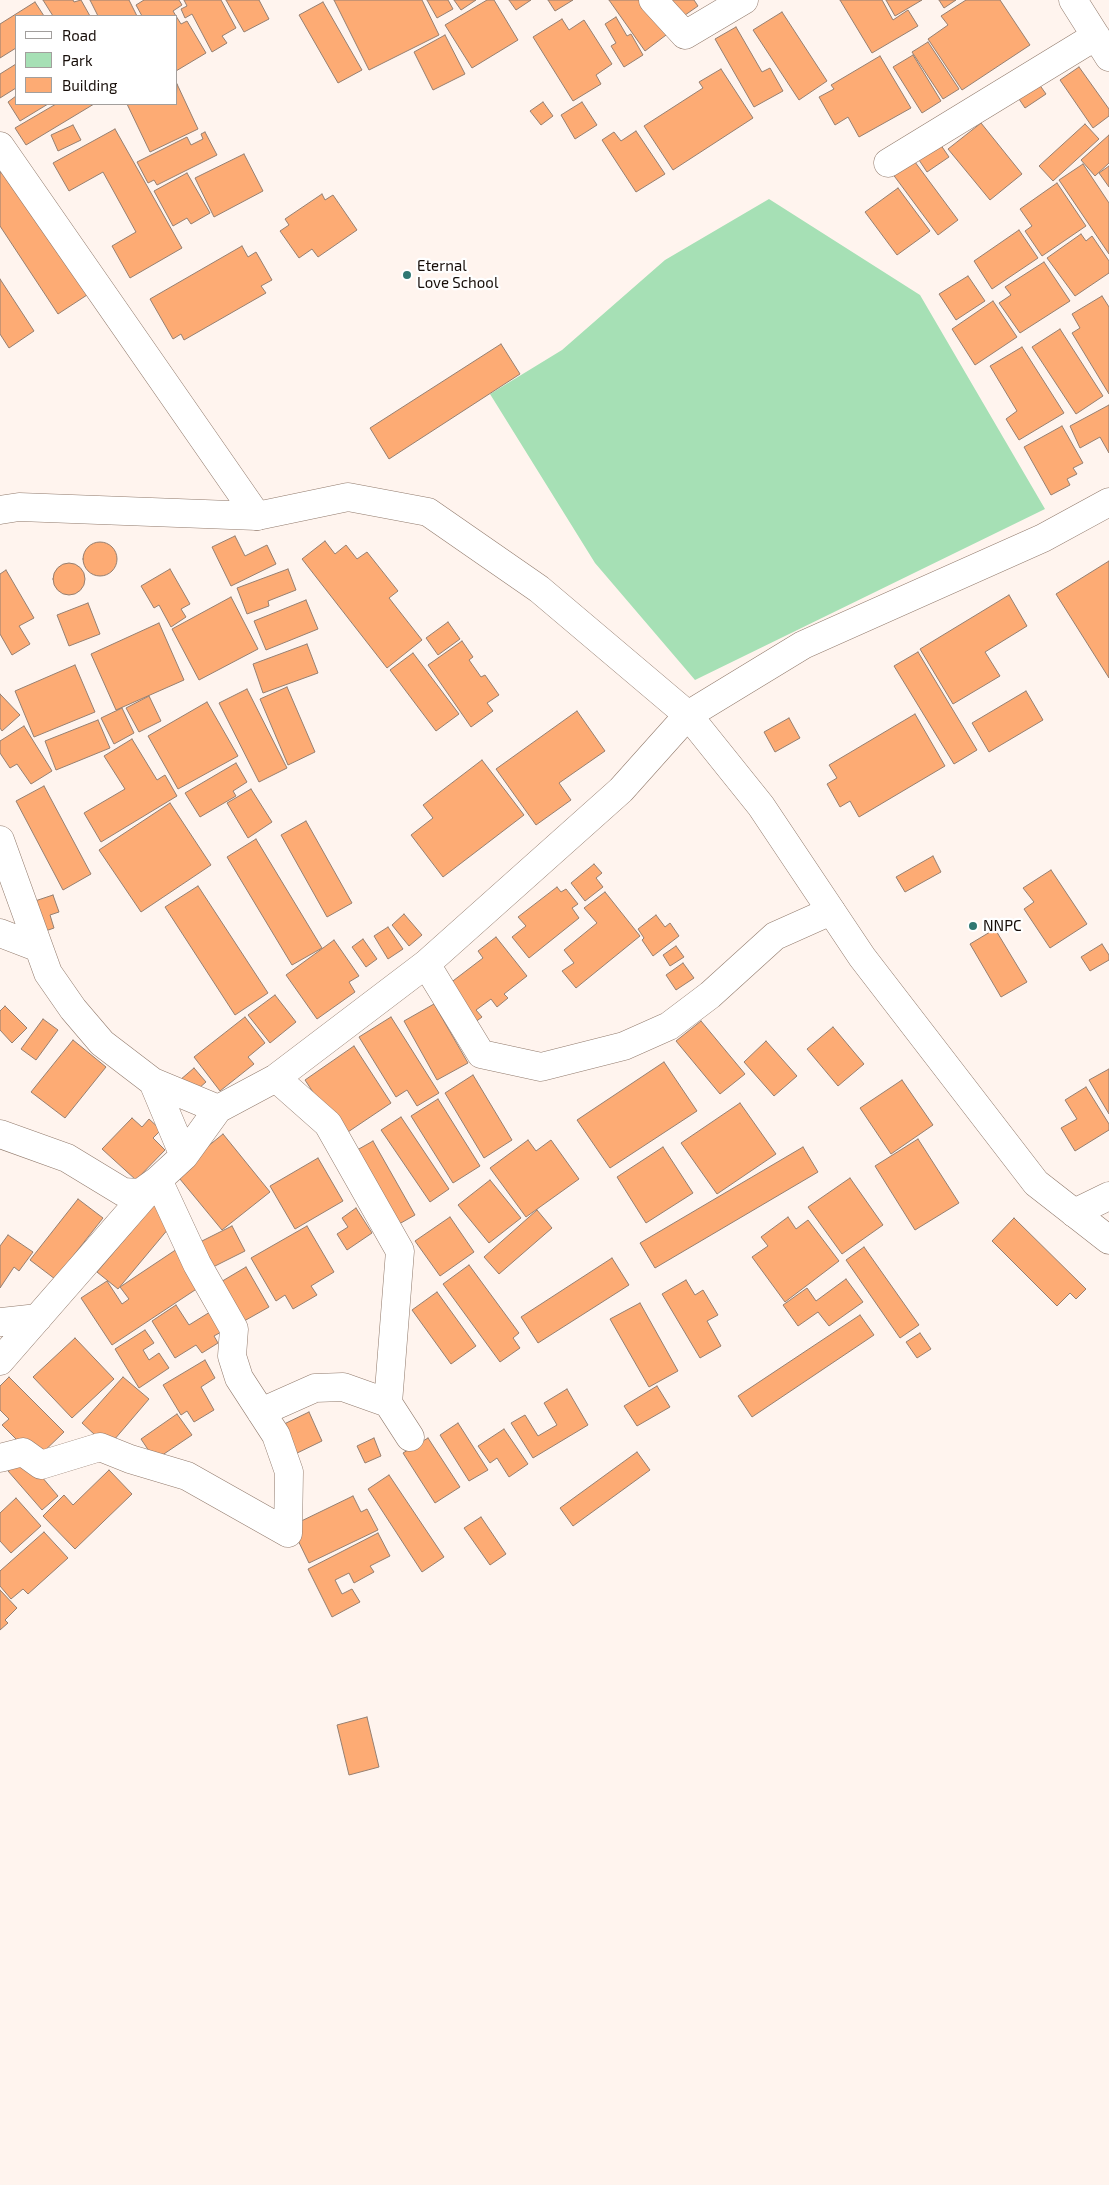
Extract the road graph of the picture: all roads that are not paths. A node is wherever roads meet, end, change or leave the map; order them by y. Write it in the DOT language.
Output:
graph roads {
  1 [pos="653,0"];
  2 [pos="744,0"];
  3 [pos="1073,0"];
  4 [pos="1102,47"];
  5 [pos="0,146"];
  6 [pos="888,163"];
  7 [pos="1109,502"];
  8 [pos="0,510"];
  9 [pos="257,516"];
  10 [pos="688,715"];
  11 [pos="0,840"];
  12 [pos="831,911"];
  13 [pos="0,932"];
  14 [pos="39,948"];
  15 [pos="426,964"];
  16 [pos="276,1078"];
  17 [pos="153,1082"];
  18 [pos="218,1109"];
  19 [pos="0,1134"];
  20 [pos="184,1156"];
  21 [pos="158,1180"];
  22 [pos="1109,1196"];
  23 [pos="1074,1213"];
  24 [pos="1109,1240"];
  25 [pos="38,1318"];
  26 [pos="0,1322"];
  27 [pos="0,1361"];
  28 [pos="388,1403"];
  29 [pos="261,1412"];
  30 [pos="410,1437"];
  31 [pos="0,1458"];
  1 -- 2 [label="street"];
  3 -- 4 [label="street"];
  4 -- 6 [label="street"];
  5 -- 9 [label="street"];
  7 -- 10 [label="street"];
  8 -- 9 [label="street"];
  9 -- 10 [label="street"];
  10 -- 12 [label="street"];
  10 -- 15 [label="street"];
  11 -- 14 [label="street"];
  12 -- 15 [label="street"];
  12 -- 23 [label="street"];
  13 -- 14 [label="street"];
  14 -- 17 [label="street"];
  15 -- 16 [label="street"];
  16 -- 18 [label="street"];
  16 -- 28 [label="street"];
  17 -- 18 [label="street"];
  17 -- 20 [label="street"];
  18 -- 20 [label="street"];
  19 -- 21 [label="street"];
  20 -- 21 [label="street"];
  21 -- 25 [label="street"];
  21 -- 29 [label="street"];
  22 -- 23 [label="street"];
  23 -- 24 [label="street"];
  25 -- 26 [label="street"];
  25 -- 27 [label="street"];
  28 -- 29 [label="street"];
  28 -- 30 [label="street"];
  29 -- 31 [label="street"];
}
